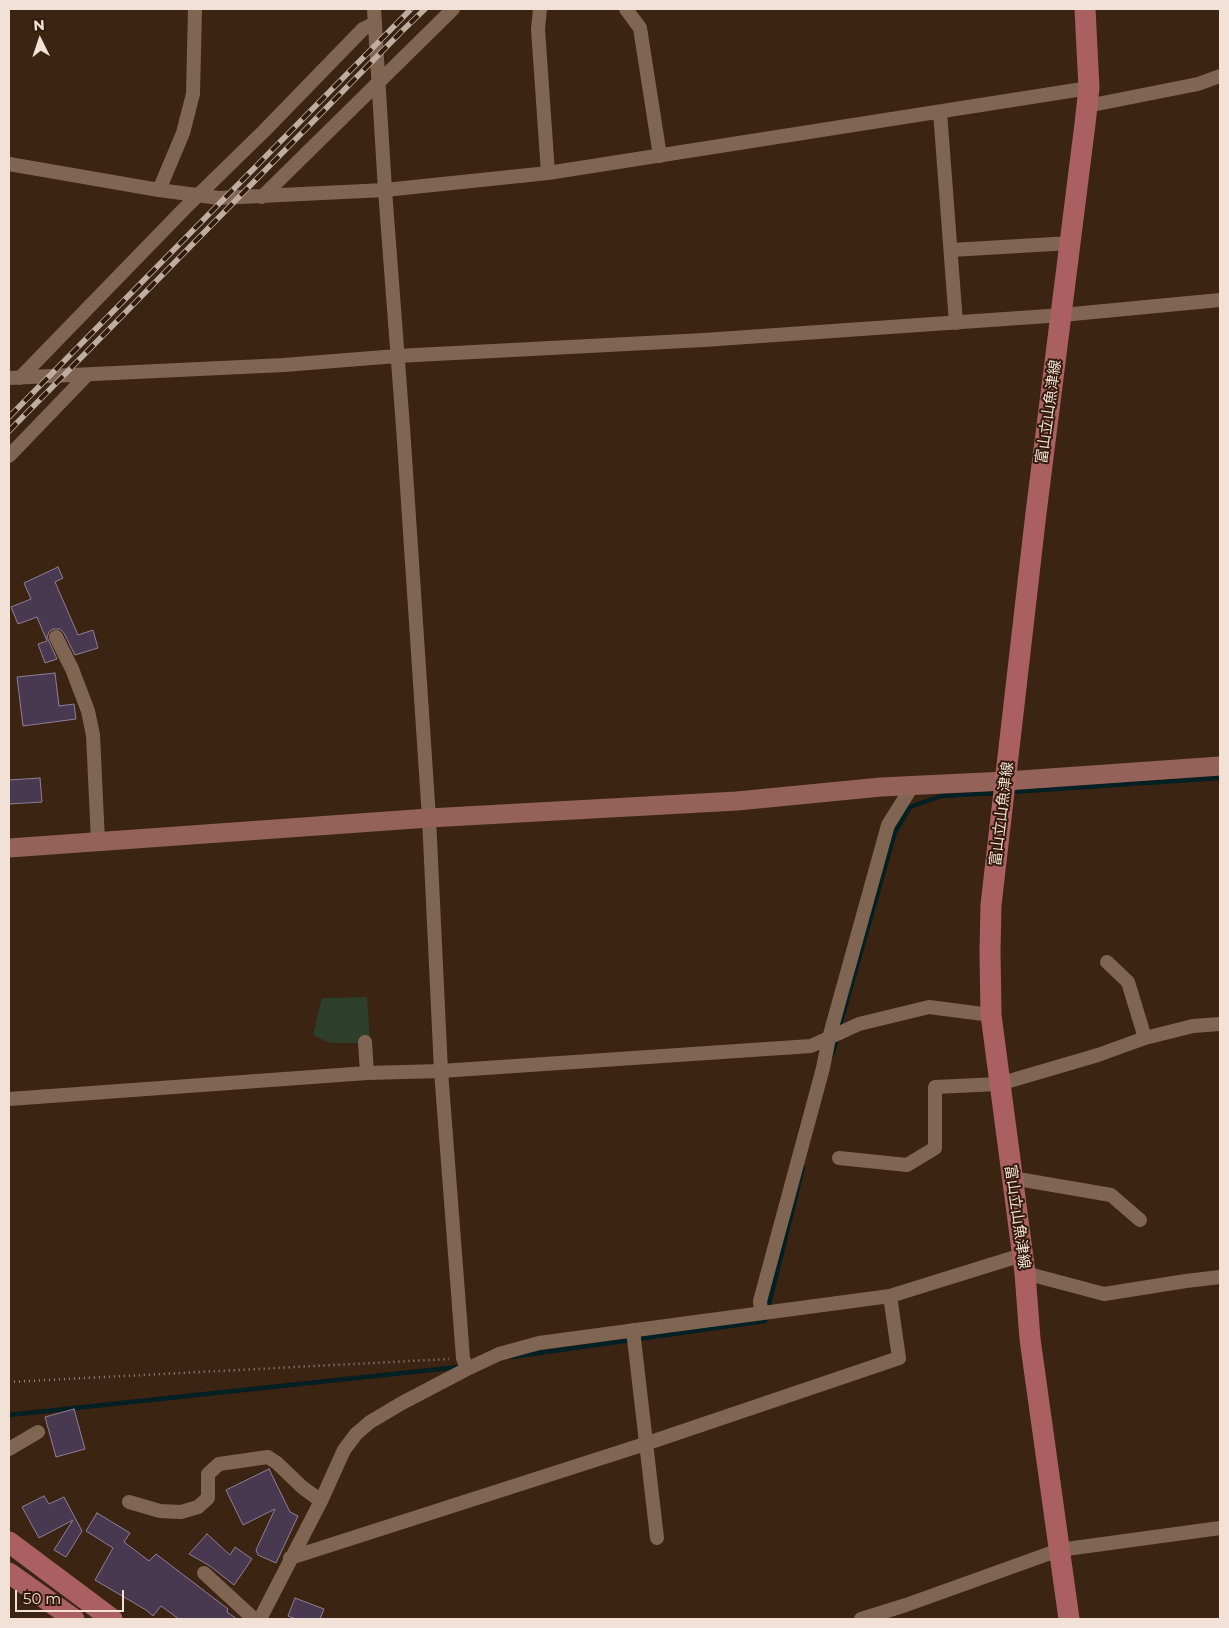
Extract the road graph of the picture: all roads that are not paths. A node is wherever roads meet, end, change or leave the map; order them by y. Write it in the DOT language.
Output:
graph roads {
  1 [pos="195,9"];
  2 [pos="374,9"];
  3 [pos="453,9"];
  4 [pos="540,9"];
  5 [pos="626,9"];
  6 [pos="1085,9"];
  7 [pos="375,23"];
  8 [pos="1220,76"];
  9 [pos="378,82"];
  10 [pos="1088,97"];
  11 [pos="940,112"];
  12 [pos="660,156"];
  13 [pos="9,164"];
  14 [pos="548,174"];
  15 [pos="159,190"];
  16 [pos="384,190"];
  17 [pos="198,196"];
  18 [pos="262,197"];
  19 [pos="1071,243"];
  20 [pos="950,250"];
  21 [pos="1220,300"];
  22 [pos="1062,315"];
  23 [pos="956,323"];
  24 [pos="397,356"];
  25 [pos="86,375"];
  26 [pos="15,378"];
  27 [pos="9,456"];
  28 [pos="56,637"];
  29 [pos="1220,766"];
  30 [pos="1006,781"];
  31 [pos="913,785"];
  32 [pos="429,818"];
  33 [pos="98,841"];
  34 [pos="9,848"];
  35 [pos="1107,962"];
  36 [pos="991,1016"];
  37 [pos="1220,1024"];
  38 [pos="829,1038"];
  39 [pos="1145,1038"];
  40 [pos="365,1042"];
  41 [pos="441,1071"];
  42 [pos="367,1073"];
  43 [pos="999,1084"];
  44 [pos="9,1099"];
  45 [pos="839,1158"];
  46 [pos="1012,1178"];
  47 [pos="1140,1220"];
  48 [pos="1024,1264"];
  49 [pos="1220,1277"];
  50 [pos="890,1296"];
  51 [pos="760,1312"];
  52 [pos="633,1330"];
  53 [pos="465,1363"];
  54 [pos="38,1432"];
  55 [pos="646,1444"];
  56 [pos="9,1449"];
  57 [pos="320,1501"];
  58 [pos="129,1502"];
  59 [pos="1220,1528"];
  60 [pos="658,1538"];
  61 [pos="9,1542"];
  62 [pos="1059,1550"];
  63 [pos="290,1558"];
  64 [pos="9,1573"];
  65 [pos="204,1574"];
  66 [pos="74,1619"];
  67 [pos="112,1619"];
  68 [pos="254,1619"];
  69 [pos="260,1619"];
  70 [pos="860,1619"];
  71 [pos="1069,1619"];
  1 -- 15 [label="street"];
  2 -- 7 [label="street"];
  3 -- 9 [label="street"];
  4 -- 14 [label="street"];
  5 -- 12 [label="street"];
  6 -- 10 [label="main road, 富山立山魚津線"];
  7 -- 9 [label="street"];
  7 -- 17 [label="street"];
  8 -- 10 [label="street"];
  9 -- 16 [label="street"];
  9 -- 18 [label="street"];
  10 -- 11 [label="street"];
  10 -- 19 [label="main road, 富山立山魚津線"];
  11 -- 12 [label="street"];
  11 -- 20 [label="street"];
  12 -- 14 [label="street"];
  13 -- 15 [label="street"];
  14 -- 16 [label="street"];
  15 -- 17 [label="street"];
  16 -- 18 [label="street"];
  16 -- 24 [label="street"];
  17 -- 18 [label="street"];
  17 -- 26 [label="street"];
  19 -- 20 [label="street"];
  19 -- 22 [label="main road, 富山立山魚津線"];
  20 -- 23 [label="street"];
  21 -- 22 [label="street"];
  22 -- 23 [label="street"];
  22 -- 30 [label="main road, 富山立山魚津線"];
  23 -- 24 [label="street"];
  24 -- 25 [label="street"];
  24 -- 32 [label="street"];
  25 -- 26 [label="street"];
  25 -- 27 [label="street"];
  28 -- 33 [label="street"];
  29 -- 30 [label="street"];
  30 -- 31 [label="street"];
  30 -- 36 [label="main road, 富山立山魚津線"];
  31 -- 32 [label="street"];
  31 -- 38 [label="street"];
  32 -- 33 [label="street"];
  32 -- 41 [label="street"];
  33 -- 34 [label="street"];
  35 -- 39 [label="street"];
  36 -- 38 [label="street"];
  36 -- 43 [label="main road, 富山立山魚津線"];
  37 -- 39 [label="street"];
  38 -- 41 [label="street"];
  38 -- 51 [label="street"];
  39 -- 43 [label="street"];
  40 -- 42 [label="street"];
  41 -- 42 [label="street"];
  41 -- 53 [label="street"];
  42 -- 44 [label="street"];
  43 -- 45 [label="street"];
  43 -- 46 [label="main road, 富山立山魚津線"];
  46 -- 47 [label="street"];
  46 -- 48 [label="main road, 富山立山魚津線"];
  48 -- 49 [label="street"];
  48 -- 50 [label="street"];
  48 -- 62 [label="main road, 富山立山魚津線"];
  50 -- 51 [label="street"];
  50 -- 55 [label="street"];
  51 -- 52 [label="street"];
  52 -- 53 [label="street"];
  52 -- 55 [label="street"];
  53 -- 57 [label="street"];
  54 -- 56 [label="street"];
  55 -- 60 [label="street"];
  55 -- 63 [label="street"];
  57 -- 58 [label="street"];
  57 -- 63 [label="street"];
  59 -- 62 [label="street"];
  61 -- 67 [label="main road"];
  62 -- 70 [label="street"];
  62 -- 71 [label="main road, 富山立山魚津線"];
  63 -- 69 [label="street"];
  64 -- 66 [label="main road"];
  65 -- 68 [label="street"];
}
